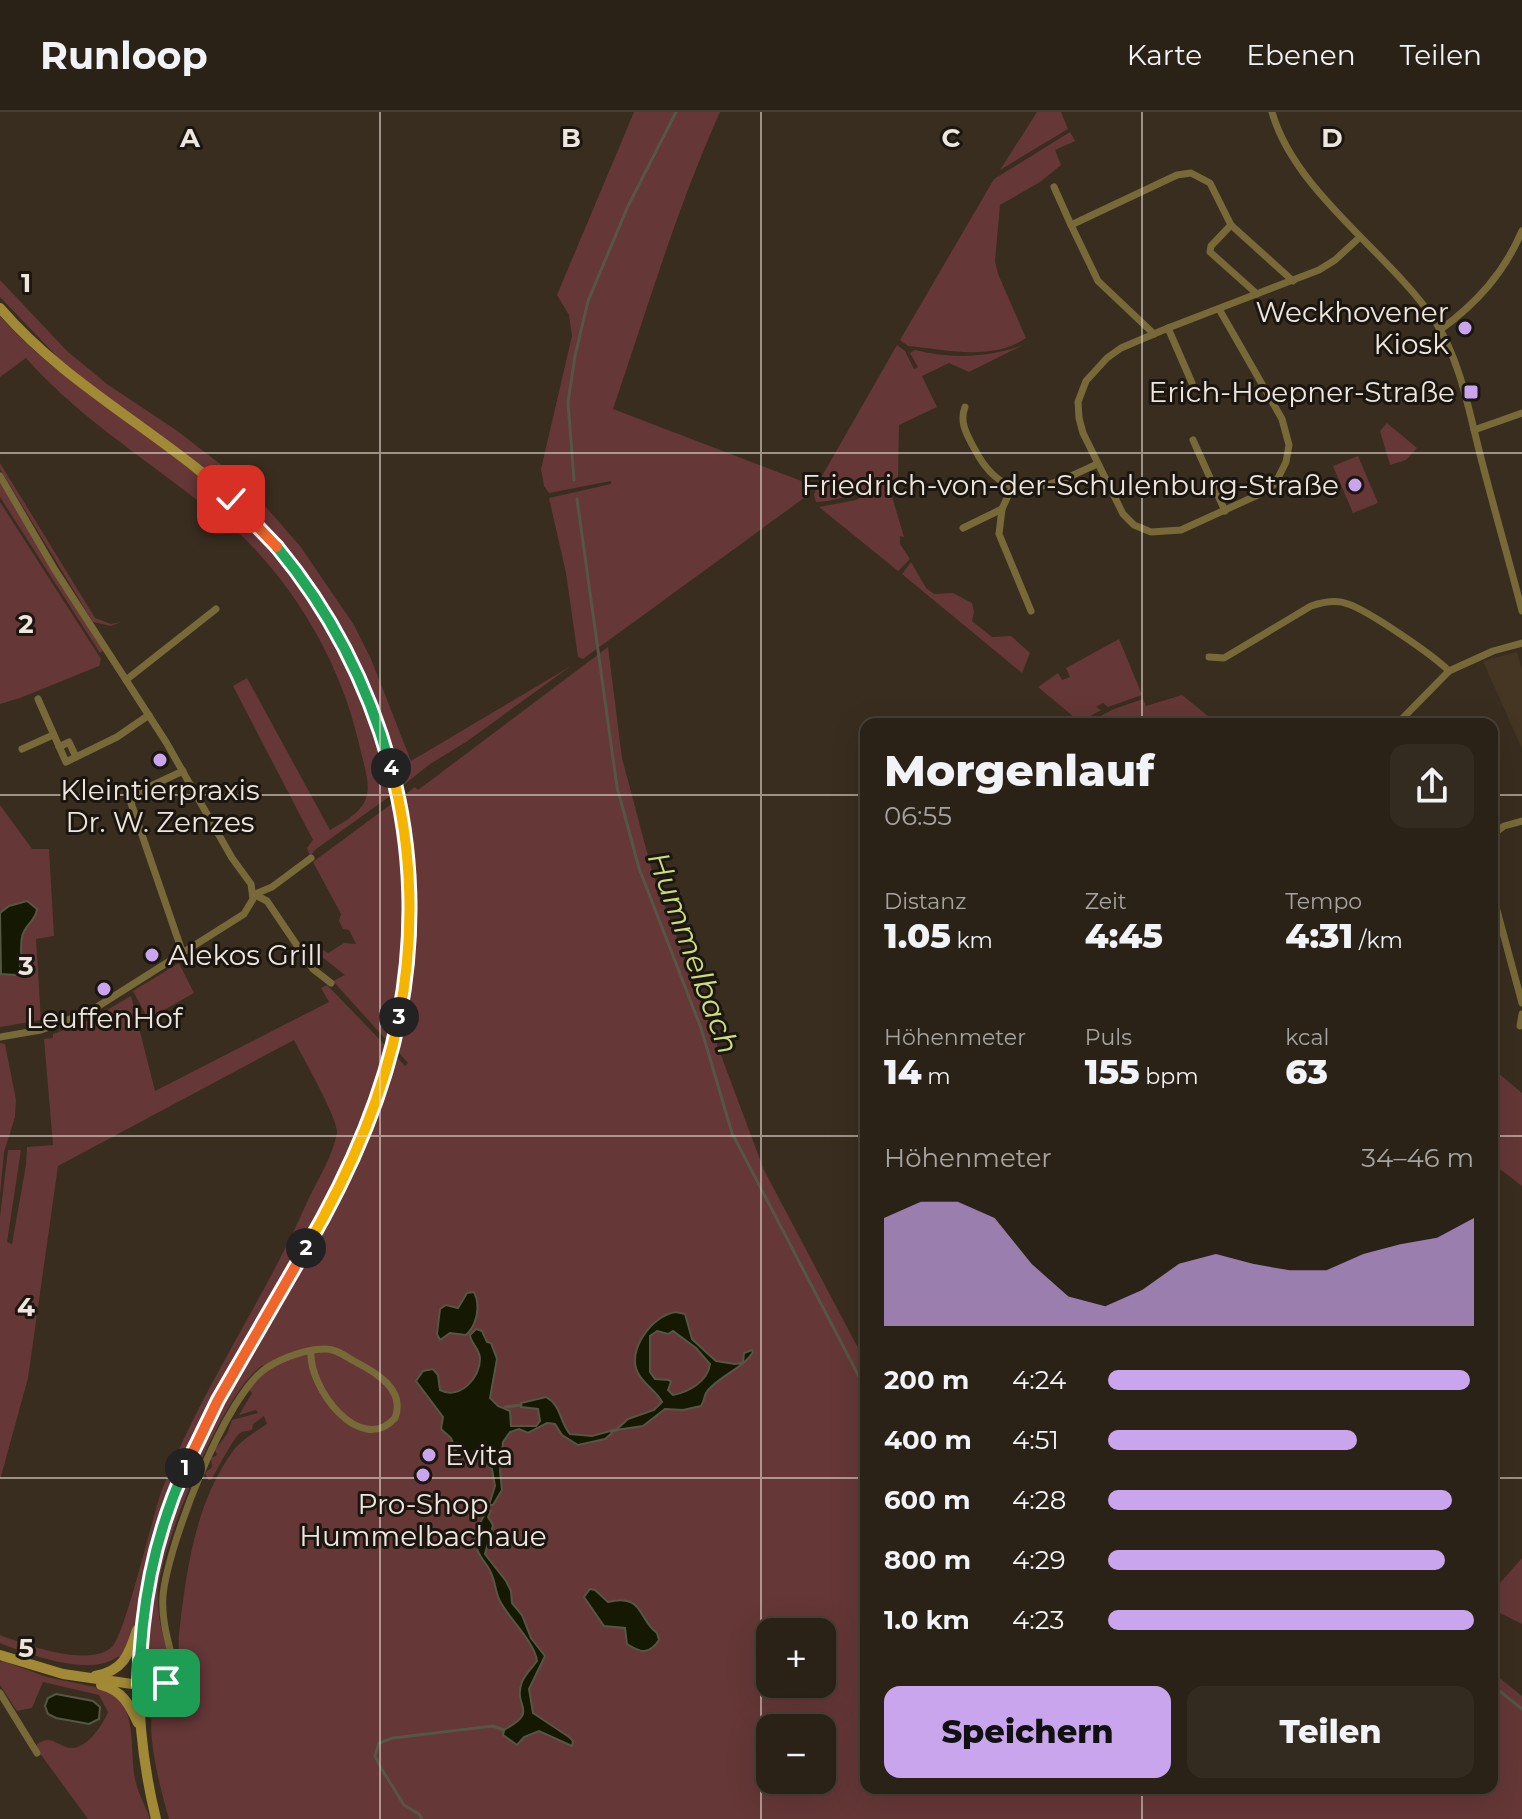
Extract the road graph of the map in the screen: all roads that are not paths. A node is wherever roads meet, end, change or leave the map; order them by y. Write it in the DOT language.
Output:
graph roads {
  1 [pos="1272,112"];
  2 [pos="1054,187"];
  3 [pos="1071,225"];
  4 [pos="1231,225"];
  5 [pos="1522,231"];
  6 [pos="1360,237"];
  7 [pos="1293,281"];
  8 [pos="1257,294"];
  9 [pos="0,308"];
  10 [pos="1219,309"];
  11 [pos="1168,328"];
  12 [pos="1440,330"];
  13 [pos="1154,334"];
  14 [pos="1192,383"];
  15 [pos="965,407"];
  16 [pos="1522,413"];
  17 [pos="1474,430"];
  18 [pos="1193,440"];
  19 [pos="1097,464"];
  20 [pos="0,476"];
  21 [pos="1012,487"];
  22 [pos="1002,509"];
  23 [pos="1225,511"];
  24 [pos="963,528"];
  25 [pos="1520,593"];
  26 [pos="216,609"];
  27 [pos="1031,611"];
  28 [pos="1522,611"];
  29 [pos="1522,643"];
  30 [pos="1209,657"];
  31 [pos="1449,671"];
  32 [pos="126,680"];
  33 [pos="38,699"];
  34 [pos="149,715"];
  35 [pos="1403,718"];
  36 [pos="53,735"];
  37 [pos="22,749"];
  38 [pos="183,771"];
  39 [pos="1522,821"];
  40 [pos="1498,830"];
  41 [pos="311,858"];
  42 [pos="253,894"];
  43 [pos="1498,914"];
  44 [pos="182,951"];
  45 [pos="331,983"];
  46 [pos="1522,1003"];
  47 [pos="1522,1014"];
  48 [pos="1520,1026"];
  49 [pos="0,1037"];
  50 [pos="311,1351"];
  51 [pos="142,1611"];
  52 [pos="0,1655"];
  53 [pos="85,1677"];
  54 [pos="139,1685"];
  55 [pos="0,1693"];
  56 [pos="140,1727"];
  57 [pos="37,1753"];
  58 [pos="156,1819"];
  1 -- 6 [label="street"];
  2 -- 3 [label="street"];
  3 -- 4 [label="street"];
  3 -- 13 [label="street"];
  4 -- 7 [label="street"];
  4 -- 8 [label="street"];
  5 -- 12 [label="street"];
  6 -- 7 [label="street"];
  6 -- 12 [label="street"];
  7 -- 8 [label="street"];
  8 -- 10 [label="street"];
  9 -- 51 [label="main road"];
  10 -- 11 [label="street"];
  10 -- 23 [label="street"];
  11 -- 13 [label="street"];
  11 -- 14 [label="street"];
  12 -- 17 [label="street"];
  13 -- 19 [label="street"];
  15 -- 21 [label="street"];
  16 -- 17 [label="street"];
  17 -- 25 [label="street"];
  18 -- 23 [label="street"];
  19 -- 21 [label="street"];
  19 -- 23 [label="street"];
  20 -- 32 [label="street"];
  21 -- 22 [label="street"];
  22 -- 24 [label="street"];
  22 -- 27 [label="street"];
  25 -- 28 [label="street"];
  26 -- 32 [label="street"];
  29 -- 31 [label="street"];
  30 -- 31 [label="street"];
  31 -- 35 [label="street"];
  32 -- 34 [label="street"];
  33 -- 36 [label="street"];
  34 -- 36 [label="street"];
  34 -- 38 [label="street"];
  36 -- 37 [label="street"];
  38 -- 42 [label="street"];
  38 -- 44 [label="street"];
  39 -- 40 [label="street"];
  41 -- 42 [label="street"];
  42 -- 44 [label="street"];
  42 -- 45 [label="street"];
  43 -- 46 [label="street"];
  44 -- 49 [label="street"];
  47 -- 48 [label="street"];
  50 -- 50 [label="street"];
  50 -- 54 [label="street"];
  51 -- 53 [label="main road"];
  51 -- 54 [label="main road"];
  52 -- 53 [label="main road"];
  53 -- 54 [label="main road"];
  53 -- 56 [label="main road"];
  54 -- 56 [label="main road"];
  55 -- 57 [label="street"];
  56 -- 58 [label="main road"];
}
